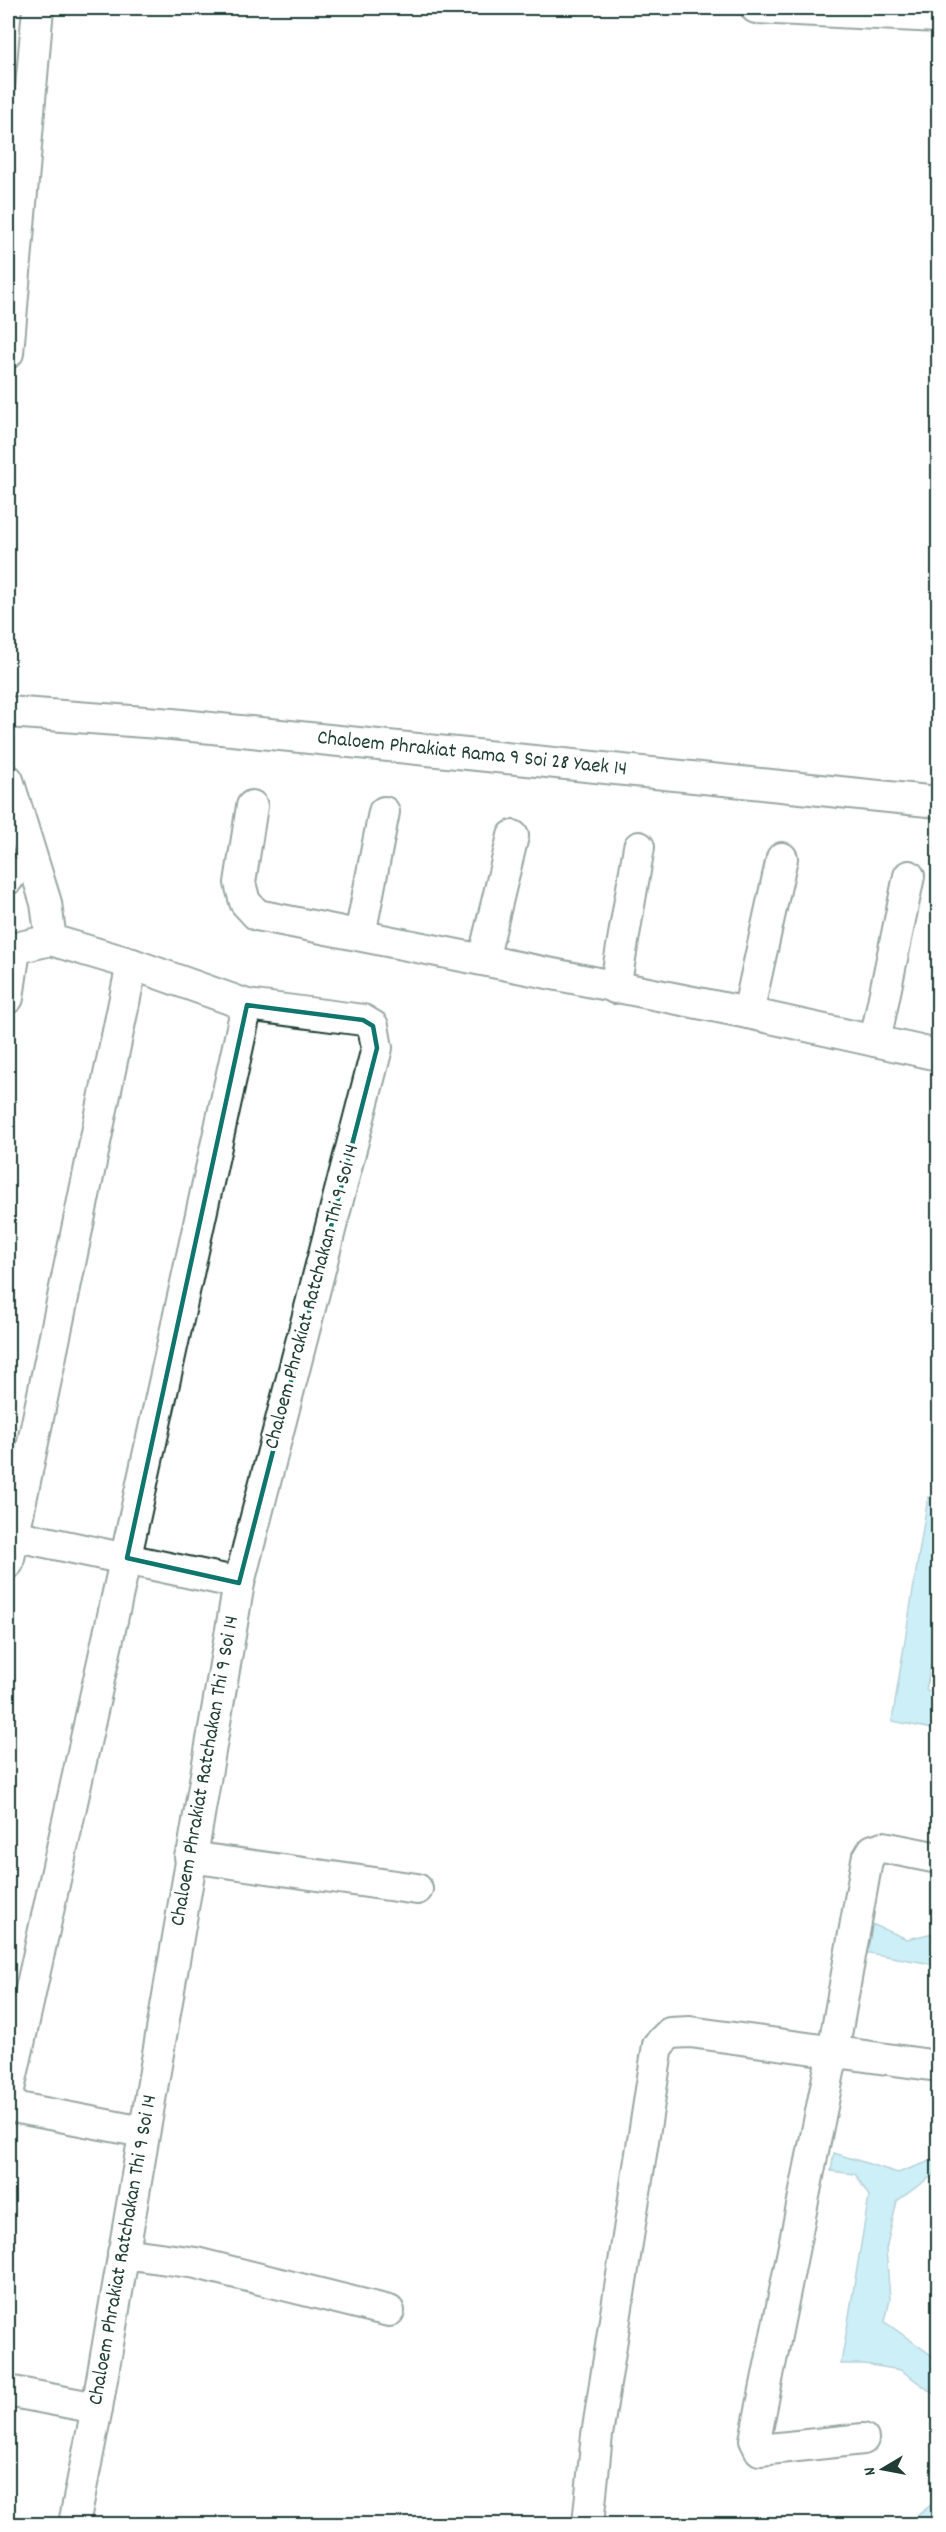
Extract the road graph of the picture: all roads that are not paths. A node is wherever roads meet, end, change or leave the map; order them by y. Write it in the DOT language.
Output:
graph roads {
  1 [pos="38,8"];
  2 [pos="756,8"];
  3 [pos="939,17"];
  4 [pos="8,353"];
  5 [pos="8,712"];
  6 [pos="8,780"];
  7 [pos="939,802"];
  8 [pos="252,806"];
  9 [pos="384,812"];
  10 [pos="513,836"];
  11 [pos="639,847"];
  12 [pos="782,858"];
  13 [pos="909,876"];
  14 [pos="360,935"];
  15 [pos="51,940"];
  16 [pos="483,960"];
  17 [pos="132,964"];
  18 [pos="615,988"];
  19 [pos="8,998"];
  20 [pos="247,1005"];
  21 [pos="748,1013"];
  22 [pos="875,1041"];
  23 [pos="939,1055"];
  24 [pos="10,1544"];
  25 [pos="127,1558"];
  26 [pos="239,1583"];
  27 [pos="190,1857"];
  28 [pos="939,1858"];
  29 [pos="417,1889"];
  30 [pos="833,2052"];
  31 [pos="939,2066"];
  32 [pos="8,2094"];
  33 [pos="8,2106"];
  34 [pos="143,2132"];
  35 [pos="123,2253"];
  36 [pos="389,2311"];
  37 [pos="8,2391"];
  38 [pos="97,2408"];
  39 [pos="863,2439"];
  40 [pos="74,2524"];
  41 [pos="588,2524"];
  1 -- 4 [label="street"];
  2 -- 3 [label="street"];
  5 -- 7 [label="street, Chaloem Phrakiat Rama 9 Soi 28 Yaek 14"];
  6 -- 15 [label="street"];
  8 -- 14 [label="street"];
  9 -- 14 [label="street"];
  10 -- 16 [label="street"];
  11 -- 18 [label="street"];
  12 -- 21 [label="street"];
  13 -- 22 [label="street"];
  14 -- 16 [label="street"];
  15 -- 17 [label="street"];
  15 -- 19 [label="street"];
  16 -- 18 [label="street"];
  17 -- 20 [label="street"];
  17 -- 24 [label="street"];
  18 -- 21 [label="street"];
  20 -- 25 [label="street"];
  20 -- 26 [label="street, Chaloem Phrakiat Ratchakan Thi 9 Soi 14"];
  21 -- 22 [label="street"];
  22 -- 23 [label="street"];
  24 -- 25 [label="street"];
  25 -- 26 [label="street"];
  25 -- 32 [label="street"];
  26 -- 27 [label="street, Chaloem Phrakiat Ratchakan Thi 9 Soi 14"];
  27 -- 29 [label="street"];
  27 -- 34 [label="street, Chaloem Phrakiat Ratchakan Thi 9 Soi 14"];
  28 -- 30 [label="street"];
  30 -- 31 [label="street"];
  30 -- 39 [label="street"];
  30 -- 41 [label="street"];
  33 -- 34 [label="street"];
  34 -- 35 [label="street, Chaloem Phrakiat Ratchakan Thi 9 Soi 14"];
  35 -- 36 [label="street"];
  35 -- 38 [label="street, Chaloem Phrakiat Ratchakan Thi 9 Soi 14"];
  37 -- 38 [label="street"];
  38 -- 40 [label="street, Chaloem Phrakiat Ratchakan Thi 9 Soi 14"];
}
